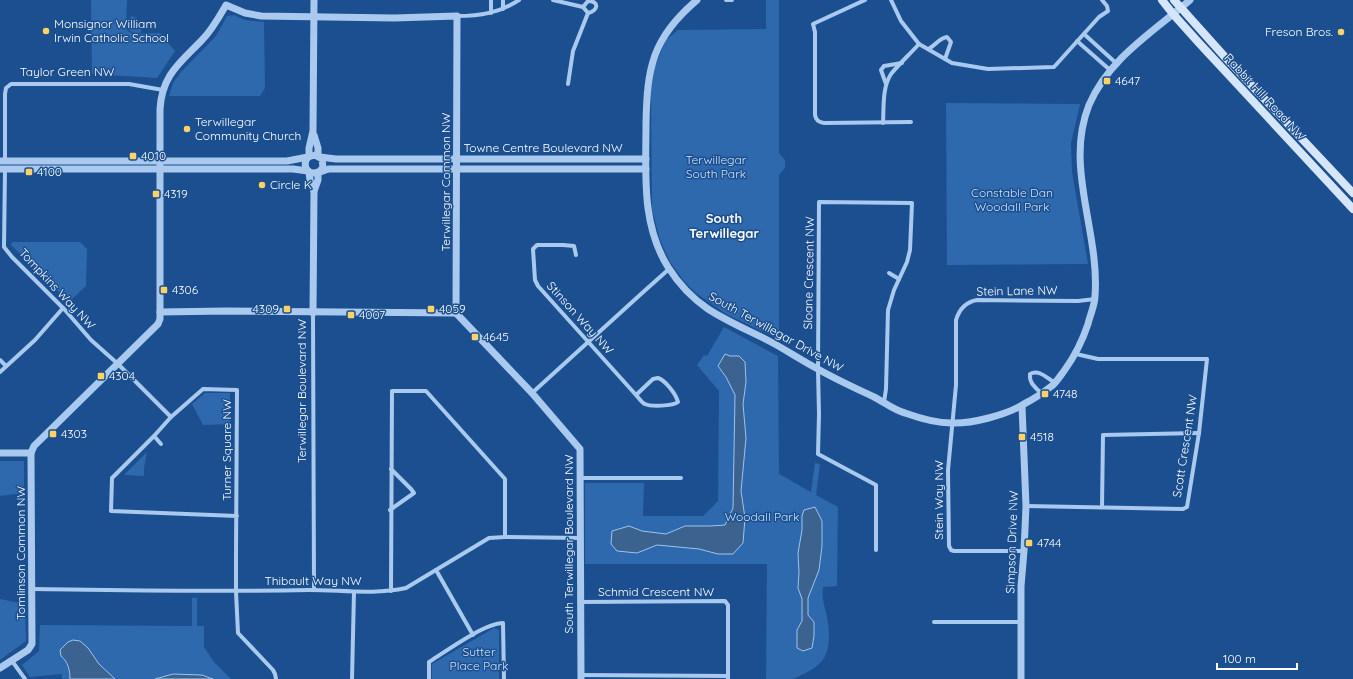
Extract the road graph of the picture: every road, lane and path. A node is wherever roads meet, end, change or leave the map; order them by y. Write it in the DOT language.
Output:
graph roads {
  1 [pos="314,0"];
  2 [pos="491,0"];
  3 [pos="503,0"];
  4 [pos="519,0"];
  5 [pos="553,0"];
  6 [pos="697,0"];
  7 [pos="726,0"];
  8 [pos="732,0"];
  9 [pos="865,0"];
  10 [pos="891,0"];
  11 [pos="1102,0"];
  12 [pos="1162,0"];
  13 [pos="1174,0"];
  14 [pos="1190,0"];
  15 [pos="227,2"];
  16 [pos="583,7"];
  17 [pos="1181,8"];
  18 [pos="503,9"];
  19 [pos="491,13"];
  20 [pos="588,13"];
  21 [pos="1173,14"];
  22 [pos="458,16"];
  23 [pos="314,17"];
  24 [pos="1084,34"];
  25 [pos="1077,41"];
  26 [pos="919,44"];
  27 [pos="928,49"];
  28 [pos="945,59"];
  29 [pos="902,63"];
  30 [pos="1116,63"];
  31 [pos="1110,70"];
  32 [pos="568,84"];
  33 [pos="886,84"];
  34 [pos="163,90"];
  35 [pos="911,122"];
  36 [pos="883,123"];
  37 [pos="313,131"];
  38 [pos="319,156"];
  39 [pos="308,157"];
  40 [pos="458,158"];
  41 [pos="646,159"];
  42 [pos="3,161"];
  43 [pos="160,165"];
  44 [pos="2,169"];
  45 [pos="458,169"];
  46 [pos="646,169"];
  47 [pos="309,171"];
  48 [pos="319,171"];
  49 [pos="314,191"];
  50 [pos="1353,193"];
  51 [pos="1353,209"];
  52 [pos="576,255"];
  53 [pos="669,270"];
  54 [pos="888,273"];
  55 [pos="900,279"];
  56 [pos="1095,299"];
  57 [pos="63,308"];
  58 [pos="160,312"];
  59 [pos="313,313"];
  60 [pos="456,313"];
  61 [pos="588,342"];
  62 [pos="1076,354"];
  63 [pos="0,360"];
  64 [pos="118,364"];
  65 [pos="6,366"];
  66 [pos="818,370"];
  67 [pos="0,372"];
  68 [pos="1055,383"];
  69 [pos="532,392"];
  70 [pos="1041,393"];
  71 [pos="636,395"];
  72 [pos="884,402"];
  73 [pos="1022,406"];
  74 [pos="170,417"];
  75 [pos="952,424"];
  76 [pos="1199,434"];
  77 [pos="154,436"];
  78 [pos="161,444"];
  79 [pos="0,453"];
  80 [pos="31,453"];
  81 [pos="391,469"];
  82 [pos="581,478"];
  83 [pos="681,478"];
  84 [pos="1026,506"];
  85 [pos="1102,506"];
  86 [pos="390,510"];
  87 [pos="236,516"];
  88 [pos="505,537"];
  89 [pos="580,538"];
  90 [pos="876,550"];
  91 [pos="1024,551"];
  92 [pos="436,570"];
  93 [pos="32,589"];
  94 [pos="314,590"];
  95 [pos="391,591"];
  96 [pos="236,592"];
  97 [pos="354,592"];
  98 [pos="580,602"];
  99 [pos="934,622"];
  100 [pos="1021,622"];
  101 [pos="473,634"];
  102 [pos="12,661"];
  103 [pos="0,668"];
  104 [pos="581,677"];
  105 [pos="728,677"];
  106 [pos="25,679"];
  107 [pos="276,679"];
  108 [pos="352,679"];
  109 [pos="429,679"];
  110 [pos="504,679"];
  111 [pos="1021,679"];
  1 -- 23 [label="street"];
  2 -- 19 [label="street"];
  3 -- 18 [label="street"];
  4 -- 18 [label="street"];
  5 -- 16 [label="street"];
  6 -- 41 [label="street, South Terwillegar Drive NW"];
  7 -- 8 [label="street"];
  9 -- 36 [label="street"];
  10 -- 26 [label="street"];
  11 -- 24 [label="street"];
  12 -- 21 [label="main road, Rabbit Hill Road NW"];
  13 -- 17 [label="main road, Rabbit Hill Road NW"];
  14 -- 17 [label="street, South Terwillegar Drive NW"];
  15 -- 23 [label="street"];
  15 -- 34 [label="street"];
  16 -- 20 [label="street"];
  16 -- 20 [label="street"];
  17 -- 21 [label="street, South Terwillegar Drive NW"];
  17 -- 50 [label="main road, Rabbit Hill Road NW"];
  18 -- 19 [label="street"];
  19 -- 22 [label="street"];
  20 -- 32 [label="street"];
  21 -- 30 [label="street, South Terwillegar Drive NW"];
  21 -- 51 [label="main road, Rabbit Hill Road NW"];
  22 -- 23 [label="street"];
  22 -- 40 [label="street, Terwillegar Common NW"];
  23 -- 37 [label="street"];
  24 -- 25 [label="street"];
  24 -- 30 [label="street"];
  25 -- 28 [label="street"];
  25 -- 31 [label="street"];
  26 -- 27 [label="street"];
  26 -- 29 [label="street"];
  27 -- 28 [label="street"];
  27 -- 28 [label="street"];
  29 -- 33 [label="street"];
  29 -- 33 [label="street"];
  30 -- 31 [label="street, South Terwillegar Drive NW"];
  31 -- 56 [label="street, South Terwillegar Drive NW"];
  33 -- 36 [label="street"];
  34 -- 42 [label="street, Taylor Green NW"];
  34 -- 43 [label="street"];
  35 -- 36 [label="street"];
  37 -- 38 [label="street"];
  37 -- 39 [label="street"];
  38 -- 39 [label="street"];
  38 -- 40 [label="street, Towne Centre Boulevard NW"];
  38 -- 48 [label="street"];
  39 -- 43 [label="street"];
  39 -- 47 [label="street"];
  40 -- 41 [label="street, Towne Centre Boulevard NW"];
  40 -- 45 [label="street, Terwillegar Common NW"];
  41 -- 46 [label="street, South Terwillegar Drive NW"];
  42 -- 43 [label="street"];
  42 -- 44 [label="street, Taylor Green NW"];
  43 -- 44 [label="street"];
  43 -- 47 [label="street"];
  43 -- 58 [label="street"];
  44 -- 57 [label="street, Tompkins Way NW"];
  45 -- 46 [label="street, Towne Centre Boulevard NW"];
  45 -- 48 [label="street, Towne Centre Boulevard NW"];
  45 -- 60 [label="street, Terwillegar Common NW"];
  46 -- 53 [label="street, South Terwillegar Drive NW"];
  47 -- 48 [label="street"];
  47 -- 49 [label="street, Terwillegar Boulevard NW"];
  48 -- 49 [label="street, Terwillegar Boulevard NW"];
  49 -- 59 [label="street, Terwillegar Boulevard NW"];
  52 -- 61 [label="street, Stinson Way NW"];
  53 -- 61 [label="street"];
  53 -- 66 [label="street, South Terwillegar Drive NW"];
  54 -- 55 [label="street"];
  55 -- 66 [label="street, Sloane Crescent NW"];
  55 -- 72 [label="street, Sloane Crescent NW"];
  56 -- 62 [label="street, South Terwillegar Drive NW"];
  56 -- 75 [label="street, Stein Lane NW"];
  57 -- 64 [label="street, Tompkins Way NW"];
  57 -- 65 [label="street"];
  58 -- 59 [label="street"];
  58 -- 64 [label="street"];
  59 -- 60 [label="street"];
  59 -- 94 [label="street, Terwillegar Boulevard NW"];
  60 -- 69 [label="street, South Terwillegar Boulevard NW"];
  61 -- 69 [label="street"];
  61 -- 71 [label="street, Stinson Way NW"];
  62 -- 68 [label="street, South Terwillegar Drive NW"];
  62 -- 76 [label="street, Scott Crescent NW"];
  63 -- 65 [label="street"];
  64 -- 74 [label="street, Tompkins Way NW"];
  64 -- 80 [label="street"];
  65 -- 67 [label="street"];
  66 -- 72 [label="street, South Terwillegar Drive NW"];
  66 -- 90 [label="street"];
  68 -- 70 [label="street, South Terwillegar Drive NW"];
  68 -- 70 [label="street"];
  69 -- 82 [label="street, South Terwillegar Boulevard NW"];
  70 -- 73 [label="street, South Terwillegar Drive NW"];
  71 -- 71 [label="street, Stinson Way NW"];
  72 -- 75 [label="street, South Terwillegar Drive NW"];
  73 -- 75 [label="street, South Terwillegar Drive NW"];
  73 -- 84 [label="street, Simpson Drive NW"];
  74 -- 77 [label="street, Turner Square NW"];
  74 -- 87 [label="street, Turner Square NW"];
  75 -- 91 [label="street, Stein Way NW"];
  76 -- 85 [label="street, Scott Crescent NW"];
  76 -- 85 [label="street"];
  77 -- 78 [label="street"];
  77 -- 87 [label="street, Turner Square NW"];
  79 -- 80 [label="street"];
  80 -- 93 [label="street, Tomlinson Common NW"];
  81 -- 86 [label="street"];
  81 -- 86 [label="street"];
  81 -- 88 [label="street"];
  82 -- 83 [label="street"];
  82 -- 89 [label="street, South Terwillegar Boulevard NW"];
  84 -- 85 [label="street, Scott Crescent NW"];
  84 -- 91 [label="street, Simpson Drive NW"];
  86 -- 95 [label="street"];
  87 -- 96 [label="street, Turner Square NW"];
  88 -- 89 [label="street, Thibault Way NW"];
  88 -- 92 [label="street, Thibault Way NW"];
  89 -- 98 [label="street, South Terwillegar Boulevard NW"];
  91 -- 100 [label="street, Simpson Drive NW"];
  92 -- 95 [label="street, Thibault Way NW"];
  92 -- 101 [label="street"];
  93 -- 96 [label="street, Thibault Way NW"];
  93 -- 102 [label="street, Tomlinson Common NW"];
  94 -- 96 [label="street, Thibault Way NW"];
  94 -- 97 [label="street, Thibault Way NW"];
  95 -- 97 [label="street, Thibault Way NW"];
  96 -- 107 [label="street, Turner Square NW"];
  97 -- 108 [label="street"];
  98 -- 104 [label="street, South Terwillegar Boulevard NW"];
  98 -- 105 [label="street, Schmid Crescent NW"];
  99 -- 100 [label="street"];
  100 -- 111 [label="street, Simpson Drive NW"];
  101 -- 109 [label="street"];
  101 -- 110 [label="street"];
  102 -- 103 [label="street, Tomlinson Common NW"];
  102 -- 106 [label="street"];
  104 -- 105 [label="street"];
}
